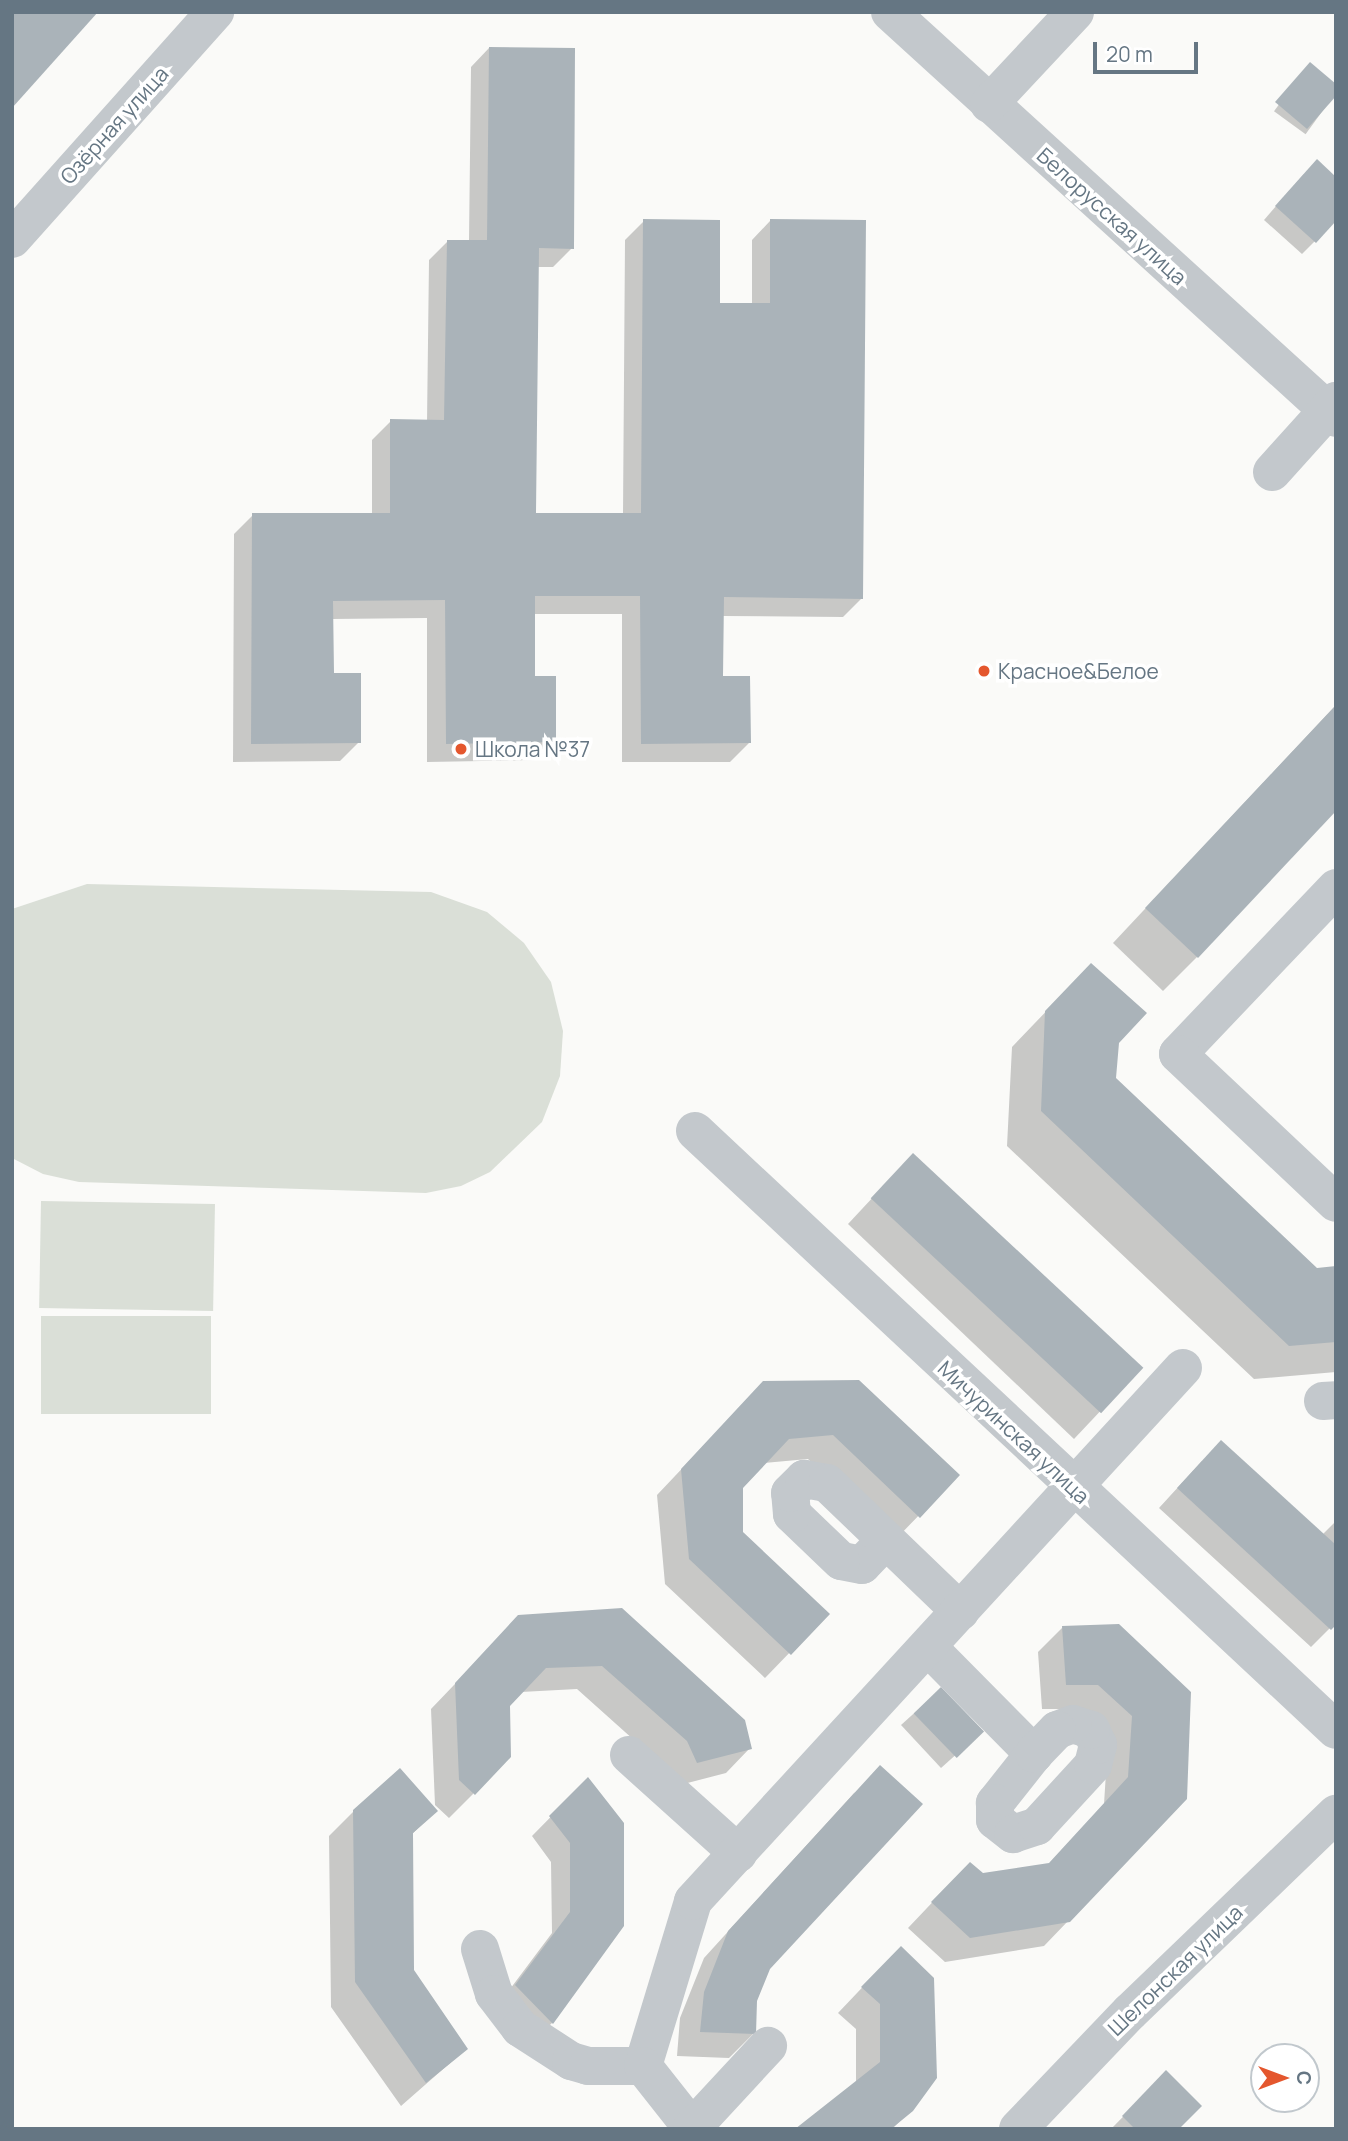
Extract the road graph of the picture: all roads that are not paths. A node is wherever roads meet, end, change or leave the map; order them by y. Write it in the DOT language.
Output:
graph roads {
  1 [pos="215,12"];
  2 [pos="890,12"];
  3 [pos="1074,12"];
  4 [pos="989,104"];
  5 [pos="12,239"];
  6 [pos="1333,410"];
  7 [pos="1272,472"];
  8 [pos="1336,888"];
  9 [pos="695,1131"];
  10 [pos="1336,1203"];
  11 [pos="1183,1368"];
  12 [pos="1073,1488"];
  13 [pos="886,1541"];
  14 [pos="960,1611"];
  15 [pos="928,1647"];
  16 [pos="1336,1730"];
  17 [pos="1034,1754"];
  18 [pos="629,1755"];
  19 [pos="1336,1814"];
  20 [pos="738,1853"];
  21 [pos="480,1949"];
  22 [pos="768,2046"];
  23 [pos="643,2066"];
  24 [pos="1018,2129"];
  1 -- 5 [label="street, Озёрная улица"];
  2 -- 4 [label="street, Белорусская улица"];
  3 -- 4 [label="street"];
  4 -- 6 [label="street, Белорусская улица"];
  6 -- 7 [label="street"];
  8 -- 10 [label="street"];
  9 -- 12 [label="street, Мичуринская улица"];
  11 -- 12 [label="street"];
  12 -- 14 [label="street"];
  12 -- 16 [label="street, Мичуринская улица"];
  13 -- 14 [label="street"];
  14 -- 15 [label="street"];
  15 -- 17 [label="street"];
  15 -- 20 [label="street"];
  18 -- 20 [label="street"];
  19 -- 24 [label="street, Шелонская улица"];
  20 -- 23 [label="street"];
  21 -- 23 [label="street"];
  22 -- 23 [label="street"];
}
